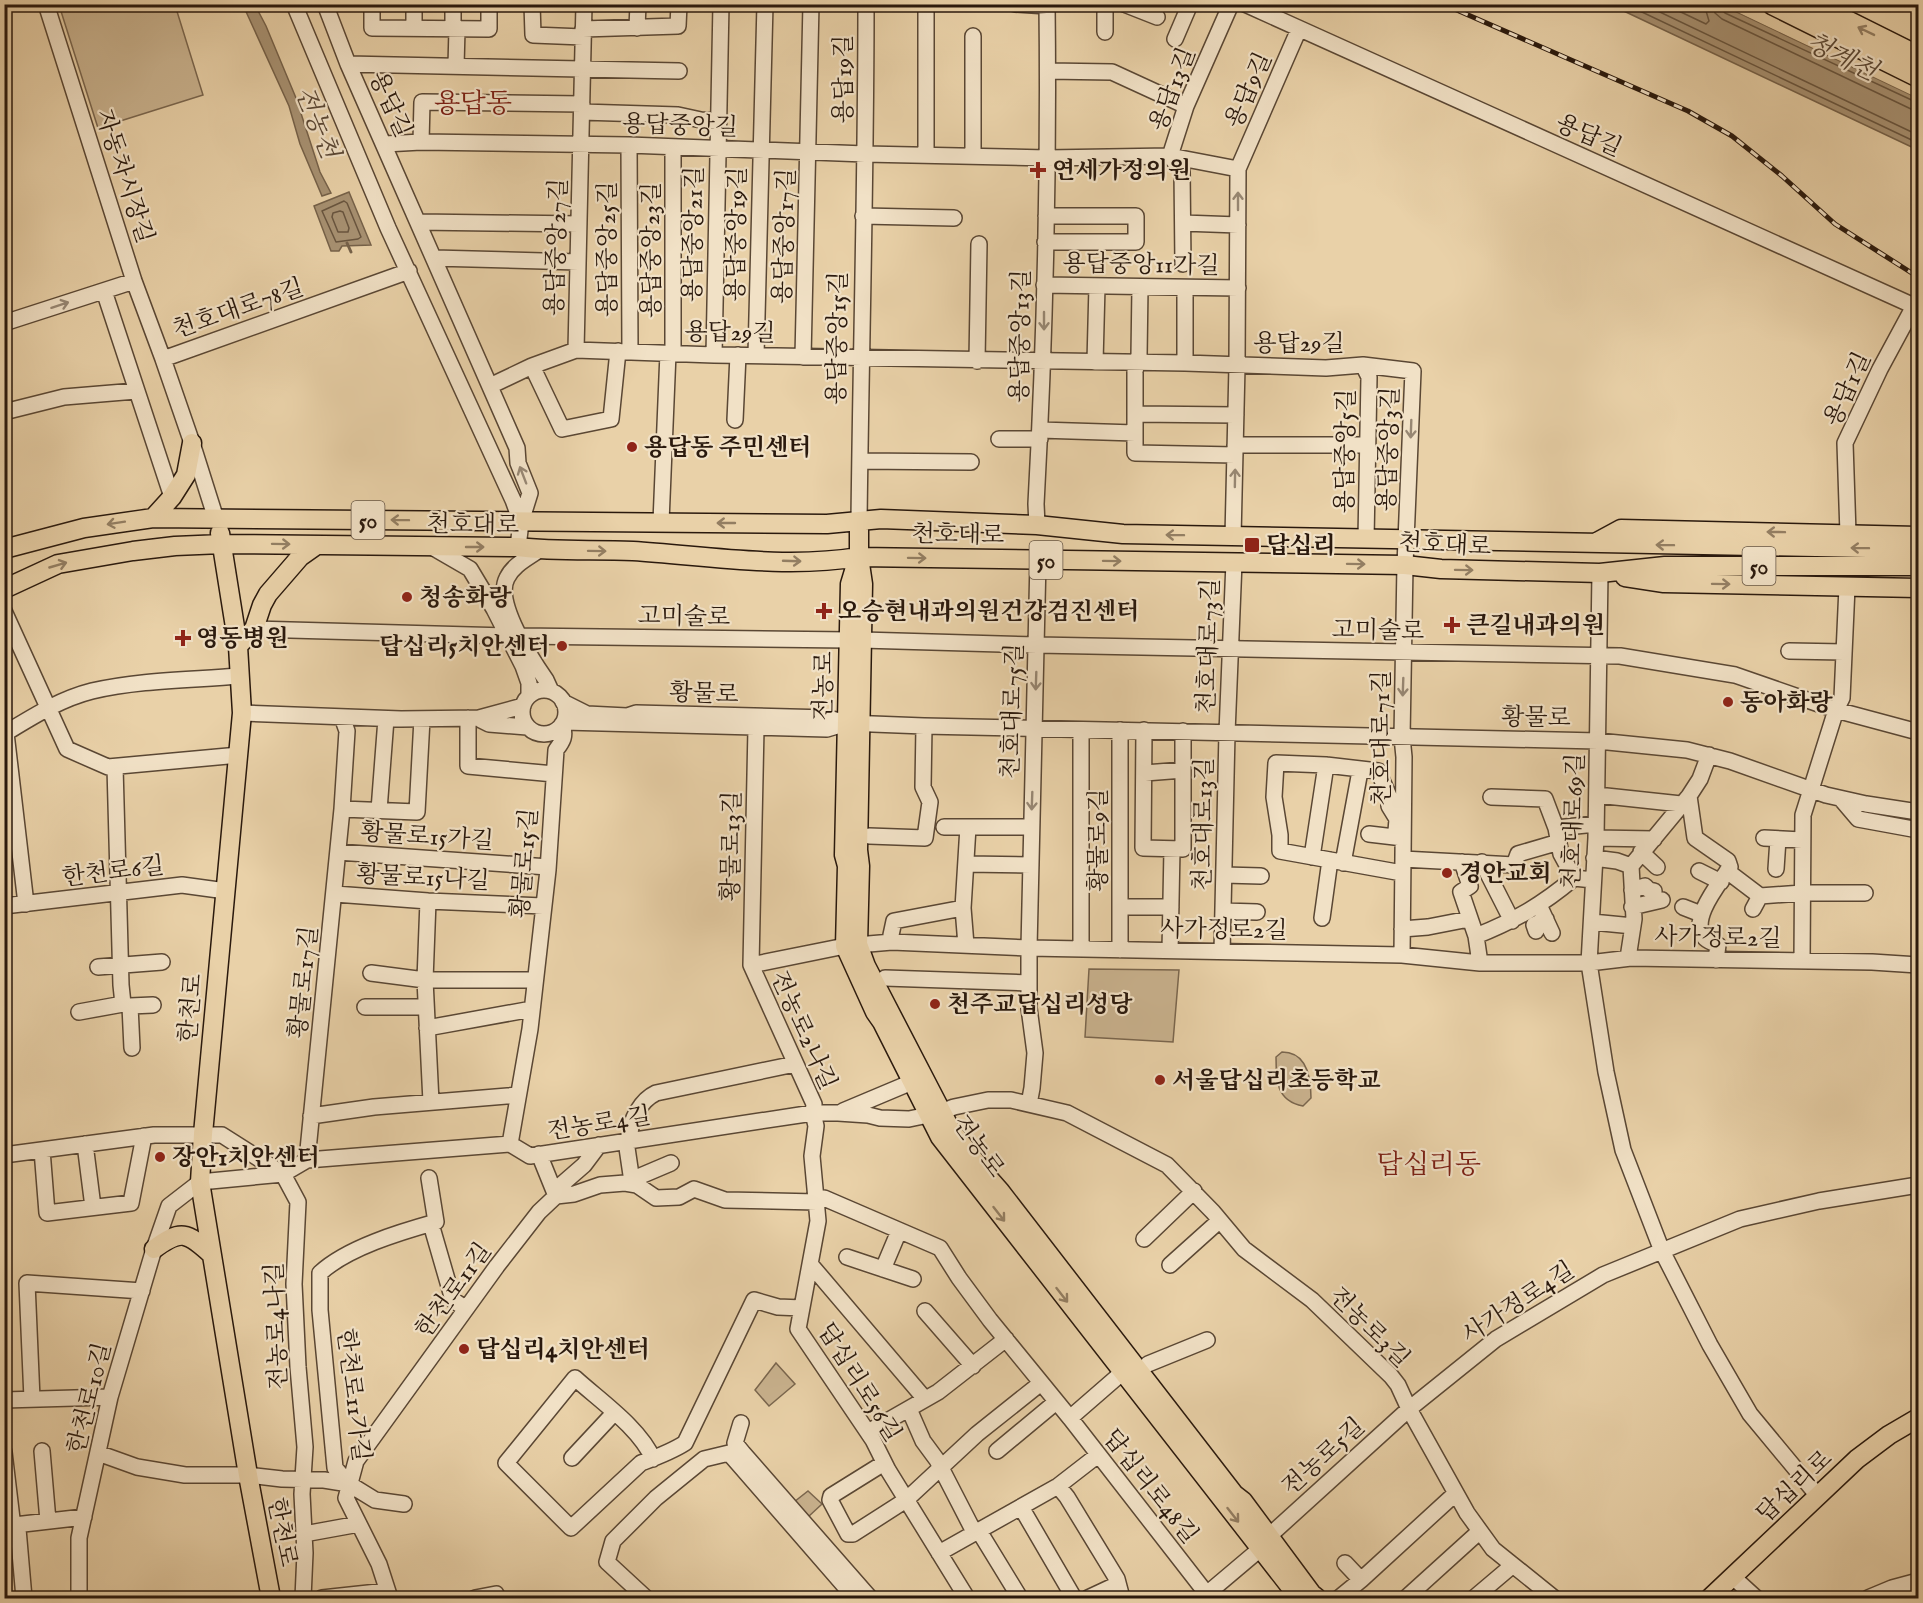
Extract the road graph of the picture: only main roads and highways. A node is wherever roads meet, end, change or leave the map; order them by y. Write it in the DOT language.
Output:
graph roads {
  1 [pos="1773,4"];
  2 [pos="1812,4"];
  3 [pos="1918,57"];
  4 [pos="1918,76"];
  5 [pos="192,443"];
  6 [pos="153,518"];
  7 [pos="216,519"];
  8 [pos="859,521"];
  9 [pos="1918,536"];
  10 [pos="1594,543"];
  11 [pos="222,544"];
  12 [pos="317,545"];
  13 [pos="4,549"];
  14 [pos="1918,549"];
  15 [pos="859,557"];
  16 [pos="1918,566"];
  17 [pos="1600,573"];
  18 [pos="1918,588"];
  19 [pos="4,589"];
  20 [pos="238,646"];
  21 [pos="852,945"];
  22 [pos="936,1113"];
  23 [pos="154,1249"];
  24 [pos="211,1254"];
  25 [pos="1918,1418"];
  26 [pos="1264,1543"];
  27 [pos="271,1599"];
  28 [pos="1299,1599"];
  29 [pos="1317,1599"];
  30 [pos="1710,1599"];
  1 -- 4 [label="highway"];
  3 -- 2 [label="highway, one-way"];
  5 -- 6 [label="main road"];
  6 -- 7 [label="main road, 천호대로 / 50"];
  6 -- 13 [label="main road, 천호대로 / 50, one-way"];
  8 -- 7 [label="main road, 천호대로 / 50, one-way"];
  7 -- 11 [label="main road, 천호대로78길"];
  10 -- 8 [label="main road, 천호대로 / 50, one-way"];
  8 -- 15 [label="main road, 용답중앙15길"];
  9 -- 10 [label="main road, one-way"];
  14 -- 10 [label="main road, 천호대로, one-way"];
  11 -- 12 [label="main road, 천호대로 / 50, one-way"];
  19 -- 11 [label="main road, 천호대로 / 50, one-way"];
  11 -- 20 [label="main road, 한천로"];
  12 -- 15 [label="main road, 천호대로 / 50, one-way"];
  12 -- 20 [label="main road"];
  15 -- 17 [label="main road, 천호대로 / 50, one-way"];
  15 -- 21 [label="main road, 전농로"];
  16 -- 17 [label="main road, 천호대로 / 50"];
  17 -- 18 [label="main road, one-way"];
  20 -- 24 [label="main road, 한천로"];
  21 -- 22 [label="main road, 전농로"];
  21 -- 22 [label="main road, 전농로"];
  22 -- 26 [label="main road, 전농로"];
  23 -- 24 [label="main road"];
  24 -- 27 [label="main road, 한천로"];
  25 -- 30 [label="main road, 답십리로"];
  26 -- 28 [label="main road, 전농로"];
  26 -- 29 [label="main road, 전농로"];
}
